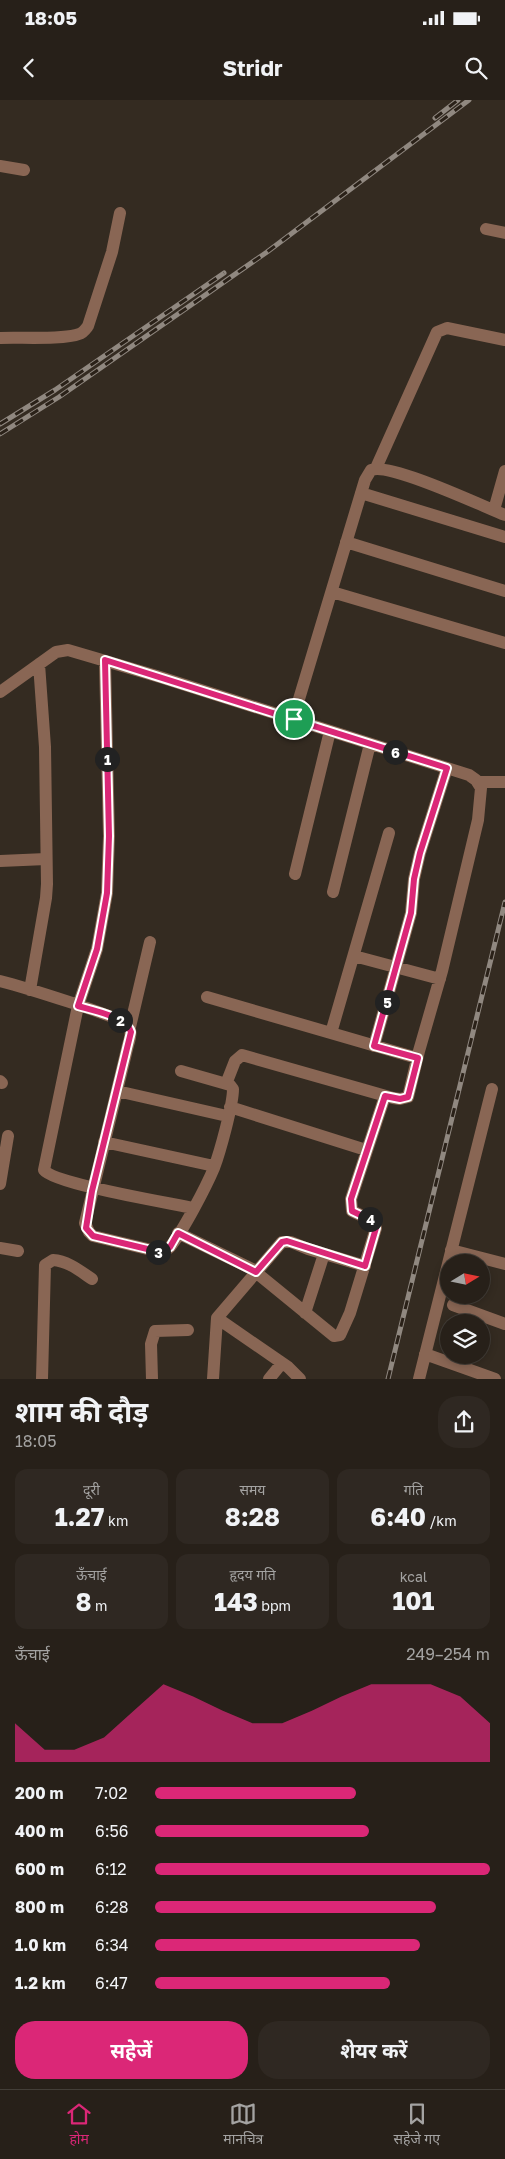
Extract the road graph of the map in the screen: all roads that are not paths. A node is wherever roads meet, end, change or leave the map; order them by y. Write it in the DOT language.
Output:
graph roads {
  1 [pos="0,166"];
  2 [pos="24,170"];
  3 [pos="120,213"];
  4 [pos="486,229"];
  5 [pos="505,233"];
  6 [pos="0,338"];
  7 [pos="505,340"];
  8 [pos="376,468"];
  9 [pos="505,471"];
  10 [pos="361,493"];
  11 [pos="499,513"];
  12 [pos="505,537"];
  13 [pos="346,542"];
  14 [pos="505,591"];
  15 [pos="332,592"];
  16 [pos="505,643"];
  17 [pos="105,660"];
  18 [pos="39,664"];
  19 [pos="0,692"];
  20 [pos="294,719"];
  21 [pos="330,731"];
  22 [pos="370,744"];
  23 [pos="447,768"];
  24 [pos="479,782"];
  25 [pos="505,782"];
  26 [pos="389,833"];
  27 [pos="46,859"];
  28 [pos="0,861"];
  29 [pos="295,874"];
  30 [pos="333,892"];
  31 [pos="150,942"];
  32 [pos="354,956"];
  33 [pos="396,967"];
  34 [pos="440,979"];
  35 [pos="0,981"];
  36 [pos="30,990"];
  37 [pos="207,998"];
  38 [pos="78,1006"];
  39 [pos="130,1027"];
  40 [pos="331,1034"];
  41 [pos="374,1046"];
  42 [pos="418,1058"];
  43 [pos="181,1071"];
  44 [pos="226,1084"];
  45 [pos="492,1089"];
  46 [pos="117,1091"];
  47 [pos="385,1096"];
  48 [pos="228,1111"];
  49 [pos="8,1136"];
  50 [pos="104,1142"];
  51 [pos="366,1150"];
  52 [pos="214,1166"];
  53 [pos="0,1184"];
  54 [pos="93,1187"];
  55 [pos="193,1208"];
  56 [pos="178,1233"];
  57 [pos="0,1248"];
  58 [pos="451,1250"];
  59 [pos="18,1251"];
  60 [pos="324,1254"];
  61 [pos="505,1264"];
  62 [pos="365,1266"];
  63 [pos="256,1272"];
  64 [pos="92,1279"];
  65 [pos="453,1305"];
  66 [pos="305,1313"];
  67 [pos="216,1318"];
  68 [pos="505,1324"];
  69 [pos="188,1330"];
  70 [pos="425,1354"];
  71 [pos="282,1363"];
  72 [pos="42,1379"];
  73 [pos="152,1379"];
  74 [pos="213,1379"];
  75 [pos="269,1379"];
  76 [pos="300,1379"];
  77 [pos="419,1379"];
  78 [pos="495,1379"];
  1 -- 2 [label="street"];
  3 -- 6 [label="street"];
  4 -- 5 [label="street"];
  7 -- 8 [label="street"];
  8 -- 10 [label="street"];
  8 -- 11 [label="street"];
  9 -- 11 [label="street"];
  10 -- 12 [label="street"];
  10 -- 13 [label="street"];
  13 -- 14 [label="street"];
  13 -- 15 [label="street"];
  15 -- 16 [label="street"];
  15 -- 20 [label="street"];
  17 -- 18 [label="street"];
  17 -- 20 [label="street"];
  17 -- 38 [label="street"];
  18 -- 19 [label="street"];
  18 -- 27 [label="street"];
  20 -- 21 [label="street"];
  21 -- 22 [label="street"];
  21 -- 29 [label="street"];
  22 -- 23 [label="street"];
  22 -- 30 [label="street"];
  23 -- 24 [label="street"];
  23 -- 33 [label="street"];
  24 -- 25 [label="street"];
  24 -- 34 [label="street"];
  26 -- 32 [label="street"];
  27 -- 28 [label="street"];
  27 -- 36 [label="street"];
  31 -- 39 [label="street"];
  32 -- 33 [label="street"];
  32 -- 40 [label="street"];
  33 -- 34 [label="street"];
  33 -- 41 [label="street"];
  34 -- 42 [label="street"];
  35 -- 36 [label="street"];
  36 -- 38 [label="street"];
  37 -- 40 [label="street"];
  38 -- 39 [label="street"];
  38 -- 54 [label="street"];
  39 -- 46 [label="street"];
  40 -- 41 [label="street"];
  41 -- 42 [label="street"];
  42 -- 47 [label="street"];
  43 -- 44 [label="street"];
  44 -- 47 [label="street"];
  44 -- 48 [label="street"];
  45 -- 58 [label="street"];
  46 -- 48 [label="street"];
  46 -- 50 [label="street"];
  47 -- 51 [label="street"];
  48 -- 51 [label="street"];
  48 -- 52 [label="street"];
  49 -- 53 [label="street"];
  50 -- 52 [label="street"];
  50 -- 54 [label="street"];
  51 -- 62 [label="street"];
  52 -- 55 [label="street"];
  54 -- 55 [label="street"];
  54 -- 56 [label="street"];
  55 -- 56 [label="street"];
  56 -- 63 [label="street"];
  57 -- 59 [label="street"];
  58 -- 61 [label="street"];
  58 -- 70 [label="street"];
  60 -- 62 [label="street"];
  60 -- 63 [label="street"];
  60 -- 66 [label="street"];
  62 -- 66 [label="street"];
  63 -- 66 [label="street"];
  63 -- 67 [label="street"];
  64 -- 72 [label="street"];
  65 -- 68 [label="street"];
  67 -- 71 [label="street"];
  67 -- 74 [label="street"];
  69 -- 73 [label="street"];
  70 -- 77 [label="street"];
  70 -- 78 [label="street"];
  71 -- 75 [label="street"];
  71 -- 76 [label="street"];
}
